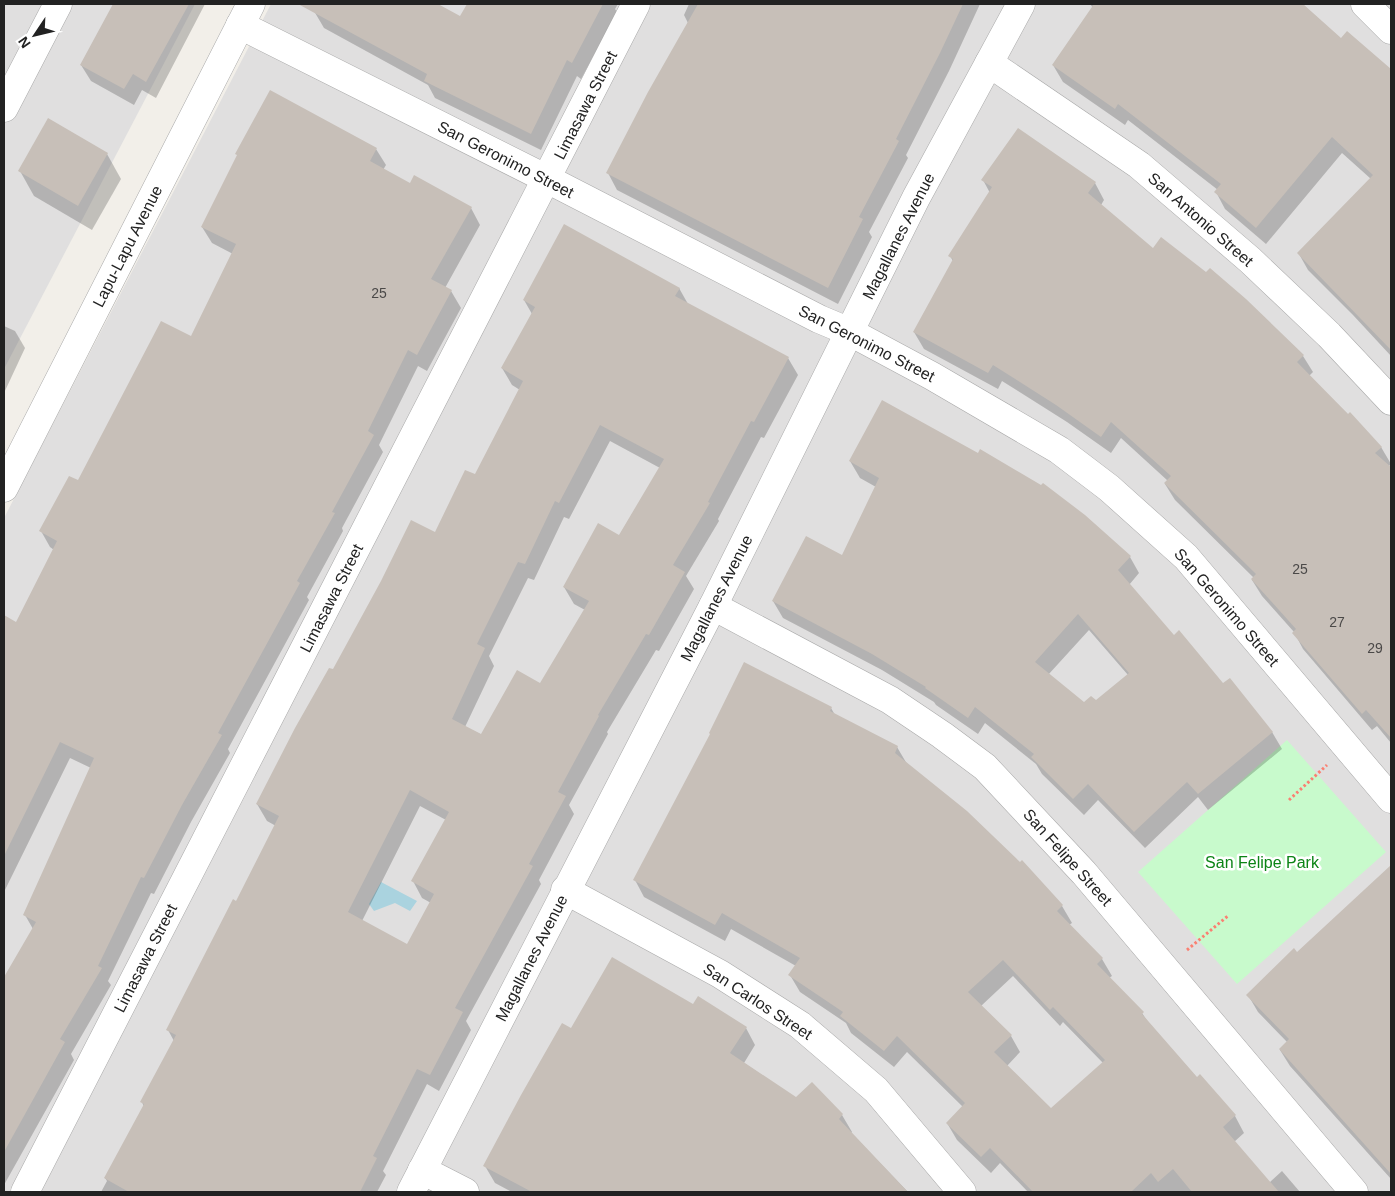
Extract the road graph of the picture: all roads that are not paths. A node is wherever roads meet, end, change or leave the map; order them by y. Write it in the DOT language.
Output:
graph roads {
  1 [pos="58,4"];
  2 [pos="636,4"];
  3 [pos="1021,4"];
  4 [pos="1365,4"];
  5 [pos="245,14"];
  6 [pos="1391,30"];
  7 [pos="989,63"];
  8 [pos="4,108"];
  9 [pos="547,179"];
  10 [pos="850,332"];
  11 [pos="1391,401"];
  12 [pos="4,488"];
  13 [pos="713,606"];
  14 [pos="1391,799"];
  15 [pos="565,890"];
  16 [pos="416,1181"];
  17 [pos="25,1192"];
  18 [pos="465,1192"];
  19 [pos="962,1192"];
  20 [pos="1354,1192"];
  1 -- 8 [label="street"];
  2 -- 9 [label="street, Limasawa Street"];
  3 -- 7 [label="street, Magallanes Avenue"];
  4 -- 6 [label="street"];
  5 -- 9 [label="street, San Geronimo Street"];
  5 -- 12 [label="street, Lapu-Lapu Avenue"];
  7 -- 10 [label="street, Magallanes Avenue"];
  7 -- 11 [label="street, San Antonio Street"];
  9 -- 10 [label="street, San Geronimo Street"];
  9 -- 17 [label="street, Limasawa Street"];
  10 -- 13 [label="street, Magallanes Avenue"];
  10 -- 14 [label="street, San Geronimo Street"];
  13 -- 15 [label="street, Magallanes Avenue"];
  13 -- 20 [label="street, San Felipe Street"];
  15 -- 16 [label="street, Magallanes Avenue"];
  15 -- 19 [label="street, San Carlos Street"];
  16 -- 18 [label="street"];
}
